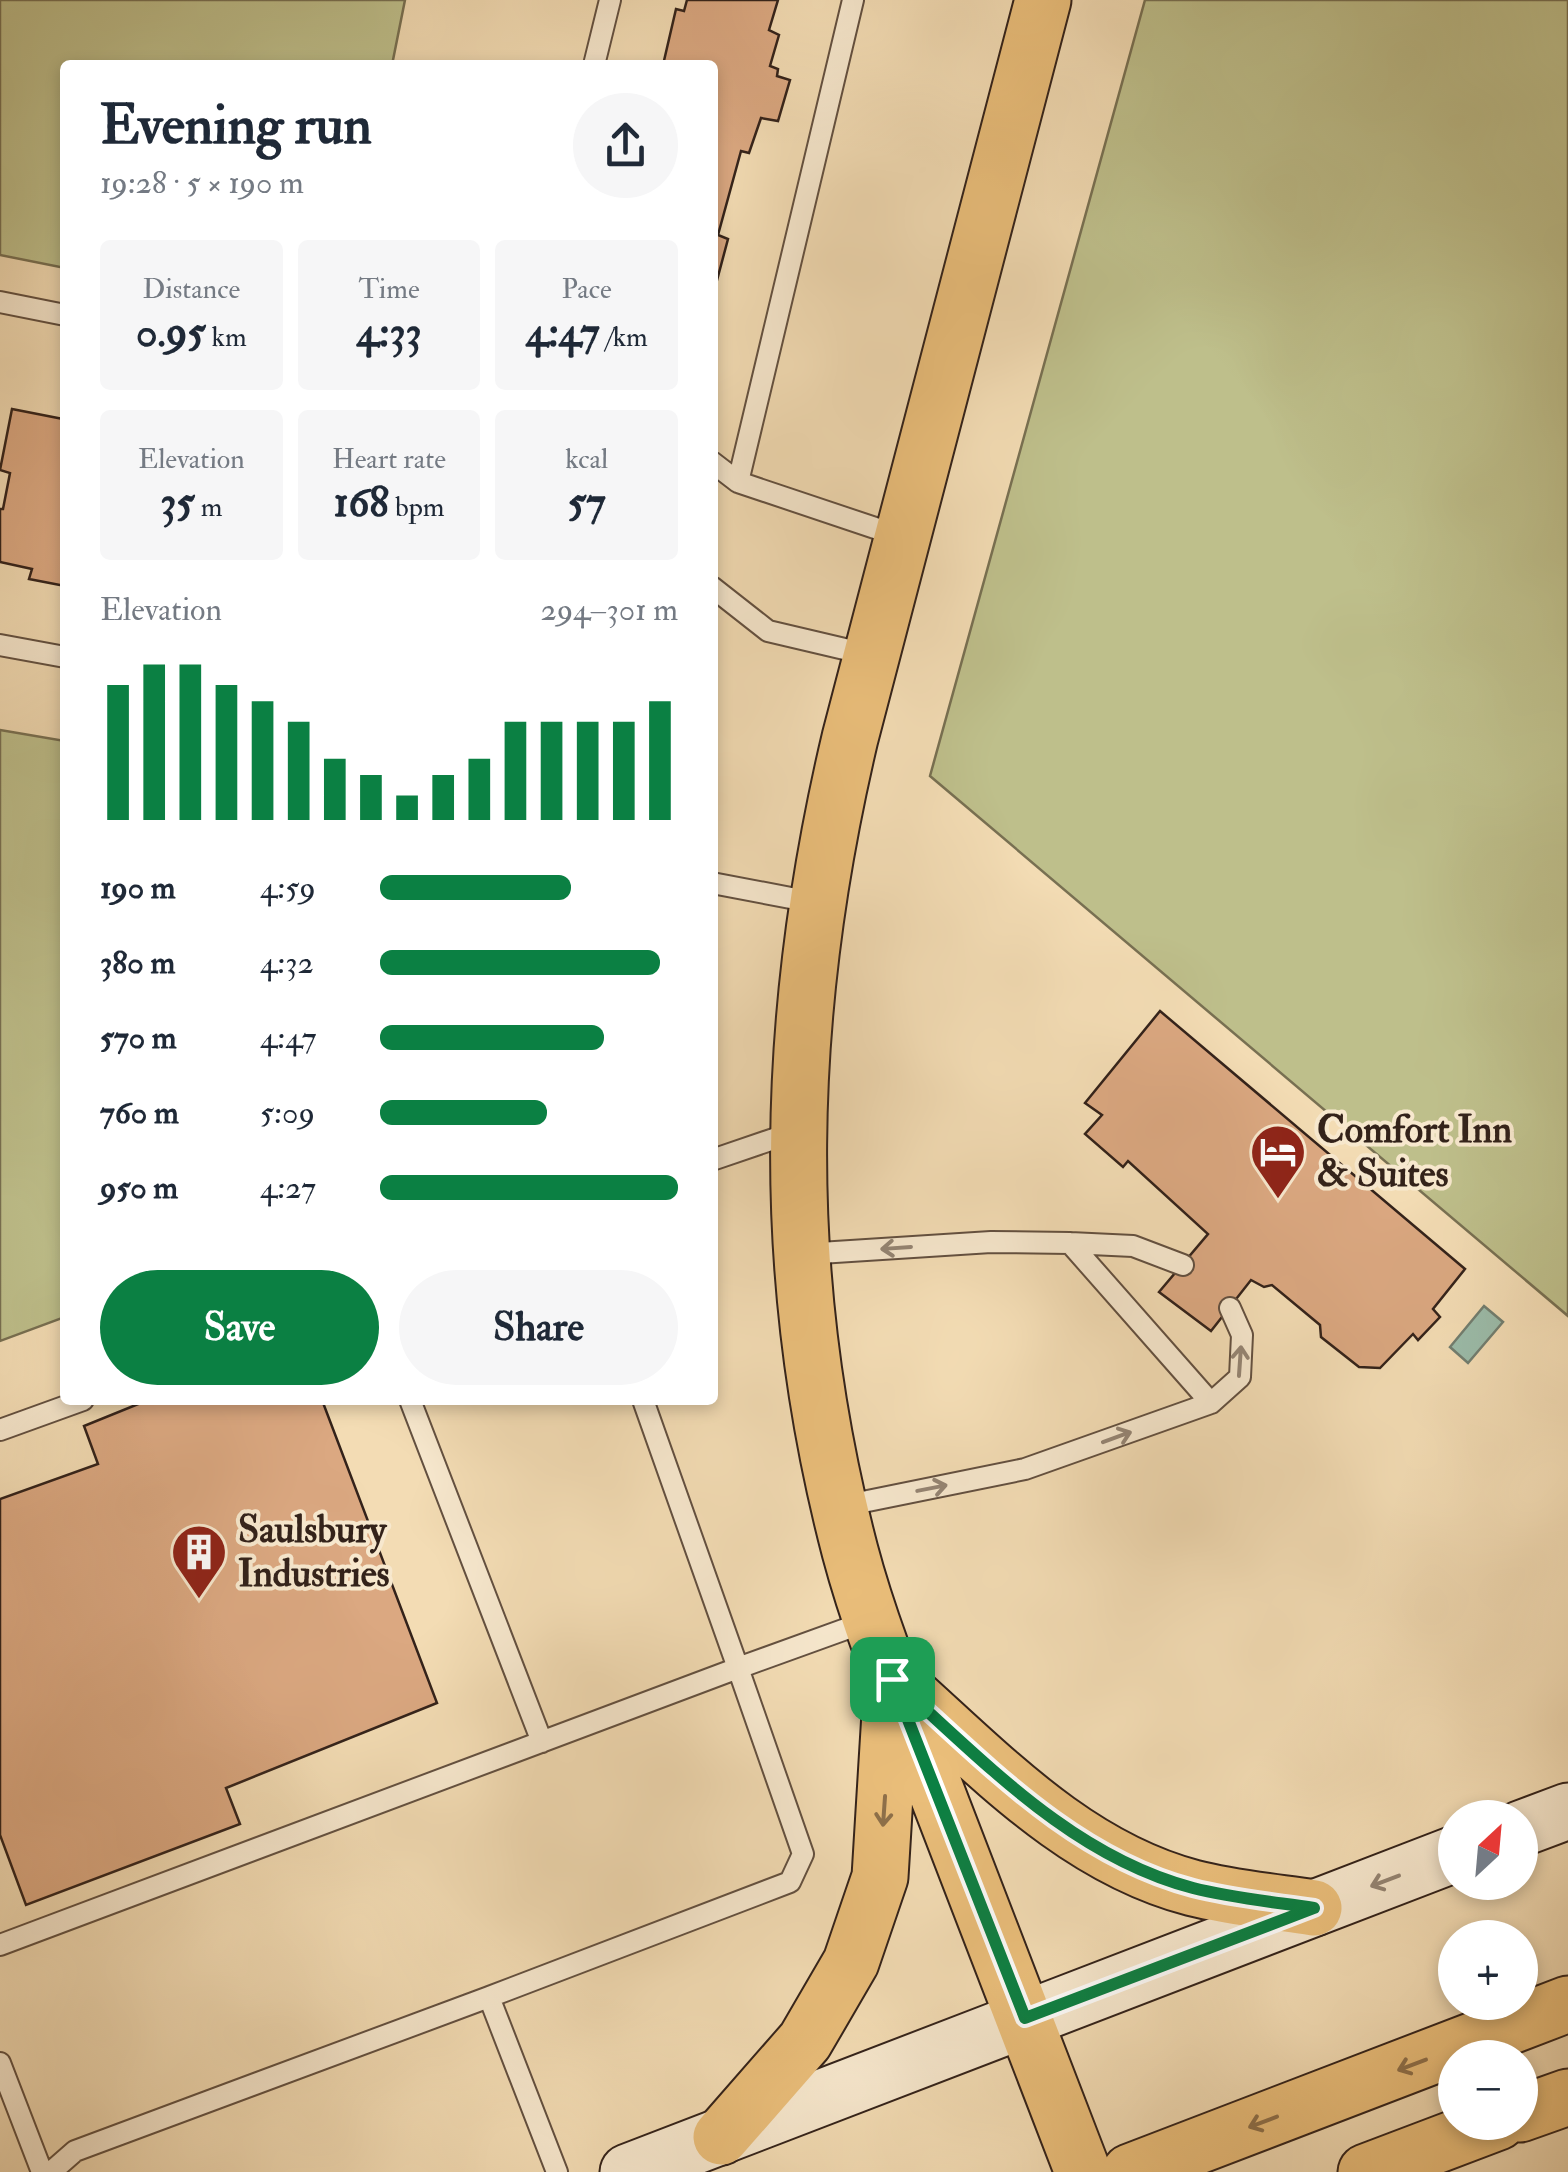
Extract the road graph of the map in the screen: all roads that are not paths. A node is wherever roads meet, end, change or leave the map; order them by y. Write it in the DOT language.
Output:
graph roads {
  1 [pos="610,0"];
  2 [pos="853,0"];
  3 [pos="1043,0"];
  4 [pos="595,60"];
  5 [pos="0,302"];
  6 [pos="60,314"];
  7 [pos="718,467"];
  8 [pos="738,482"];
  9 [pos="903,538"];
  10 [pos="718,593"];
  11 [pos="0,645"];
  12 [pos="872,655"];
  13 [pos="60,657"];
  14 [pos="718,883"];
  15 [pos="817,903"];
  16 [pos="799,1131"];
  17 [pos="718,1158"];
  18 [pos="1070,1243"];
  19 [pos="801,1254"];
  20 [pos="1183,1265"];
  21 [pos="1230,1308"];
  22 [pos="1212,1403"];
  23 [pos="69,1405"];
  24 [pos="412,1405"];
  25 [pos="645,1405"];
  26 [pos="0,1430"];
  27 [pos="840,1506"];
  28 [pos="873,1620"];
  29 [pos="738,1668"];
  30 [pos="892,1679"];
  31 [pos="542,1742"];
  32 [pos="1568,1811"];
  33 [pos="1538,1822"];
  34 [pos="1438,1861"];
  35 [pos="1314,1908"];
  36 [pos="0,1945"];
  37 [pos="488,1998"];
  38 [pos="1568,2004"];
  39 [pos="1025,2018"];
  40 [pos="0,2063"];
  41 [pos="1568,2097"];
  42 [pos="1538,2108"];
  43 [pos="721,2136"];
  44 [pos="1451,2140"];
  45 [pos="1377,2168"];
  46 [pos="42,2172"];
  47 [pos="52,2172"];
  48 [pos="557,2172"];
  49 [pos="628,2172"];
  50 [pos="1083,2172"];
  51 [pos="1130,2172"];
  1 -- 4 [label="lane"];
  2 -- 8 [label="lane"];
  3 -- 9 [label="main road"];
  5 -- 6 [label="lane"];
  7 -- 8 [label="lane"];
  8 -- 9 [label="lane"];
  9 -- 12 [label="main road"];
  10 -- 12 [label="lane"];
  11 -- 13 [label="lane"];
  12 -- 15 [label="main road"];
  14 -- 15 [label="lane"];
  15 -- 16 [label="main road"];
  16 -- 17 [label="lane"];
  16 -- 19 [label="main road"];
  18 -- 19 [label="lane, one-way"];
  18 -- 20 [label="lane"];
  18 -- 22 [label="lane"];
  19 -- 27 [label="main road"];
  22 -- 21 [label="lane, one-way"];
  27 -- 22 [label="lane, one-way"];
  23 -- 26 [label="lane"];
  24 -- 31 [label="lane"];
  25 -- 29 [label="lane"];
  27 -- 28 [label="main road"];
  28 -- 29 [label="lane"];
  28 -- 30 [label="main road"];
  29 -- 31 [label="lane"];
  29 -- 37 [label="lane"];
  30 -- 35 [label="main road"];
  30 -- 39 [label="main road"];
  30 -- 43 [label="main road, one-way"];
  31 -- 36 [label="lane"];
  32 -- 33 [label="main road"];
  34 -- 35 [label="main road, one-way"];
  35 -- 39 [label="main road"];
  37 -- 47 [label="lane"];
  37 -- 48 [label="lane"];
  38 -- 51 [label="main road, one-way"];
  39 -- 43 [label="main road"];
  39 -- 50 [label="main road"];
  40 -- 46 [label="lane"];
  41 -- 42 [label="main road"];
  43 -- 49 [label="main road"];
  44 -- 45 [label="main road"];
}
